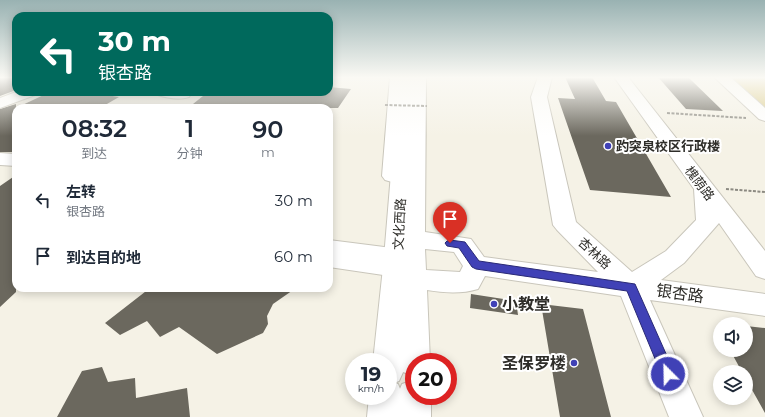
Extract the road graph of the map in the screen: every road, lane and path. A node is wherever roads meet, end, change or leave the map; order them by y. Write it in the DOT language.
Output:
graph roads {
  1 [pos="18,96"];
  2 [pos="398,96"];
  3 [pos="406,96"];
  4 [pos="418,96"];
  5 [pos="540,96"];
  6 [pos="635,96"];
  7 [pos="743,96"];
  8 [pos="0,103"];
  9 [pos="385,105"];
  10 [pos="427,106"];
  11 [pos="647,112"];
  12 [pos="765,116"];
  13 [pos="749,118"];
  14 [pos="0,159"];
  15 [pos="12,160"];
  16 [pos="704,187"];
  17 [pos="765,192"];
  18 [pos="333,250"];
  19 [pos="333,258"];
  20 [pos="406,261"];
  21 [pos="477,265"];
  22 [pos="765,269"];
  23 [pos="632,287"];
  24 [pos="765,305"];
  25 [pos="380,353"];
  26 [pos="391,353"];
  27 [pos="413,353"];
  28 [pos="372,405"];
  29 [pos="385,405"];
  30 [pos="414,405"];
  31 [pos="370,417"];
  32 [pos="384,417"];
  33 [pos="414,417"];
  34 [pos="686,417"];
  1 -- 8 [label="main road"];
  2 -- 20 [label="main road"];
  3 -- 20 [label="main road, 文化西路"];
  4 -- 20 [label="main road"];
  5 -- 23 [label="main road, 杏林路"];
  6 -- 11 [label="main road, 槐荫路"];
  7 -- 12 [label="main road"];
  9 -- 10 [label="path, bridge"];
  11 -- 13 [label="path"];
  11 -- 16 [label="main road, 槐荫路"];
  14 -- 15 [label="main road"];
  16 -- 17 [label="path"];
  16 -- 22 [label="main road, 槐荫路"];
  16 -- 23 [label="main road"];
  18 -- 20 [label="main road"];
  19 -- 20 [label="main road"];
  20 -- 21 [label="main road"];
  20 -- 21 [label="main road"];
  20 -- 25 [label="main road"];
  20 -- 26 [label="main road, 文化西路"];
  20 -- 27 [label="main road"];
  21 -- 23 [label="main road, 银杏路"];
  23 -- 24 [label="main road, 银杏路"];
  23 -- 34 [label="main road, 杏林路"];
  28 -- 31 [label="main road"];
  29 -- 32 [label="main road"];
  30 -- 33 [label="main road"];
}
